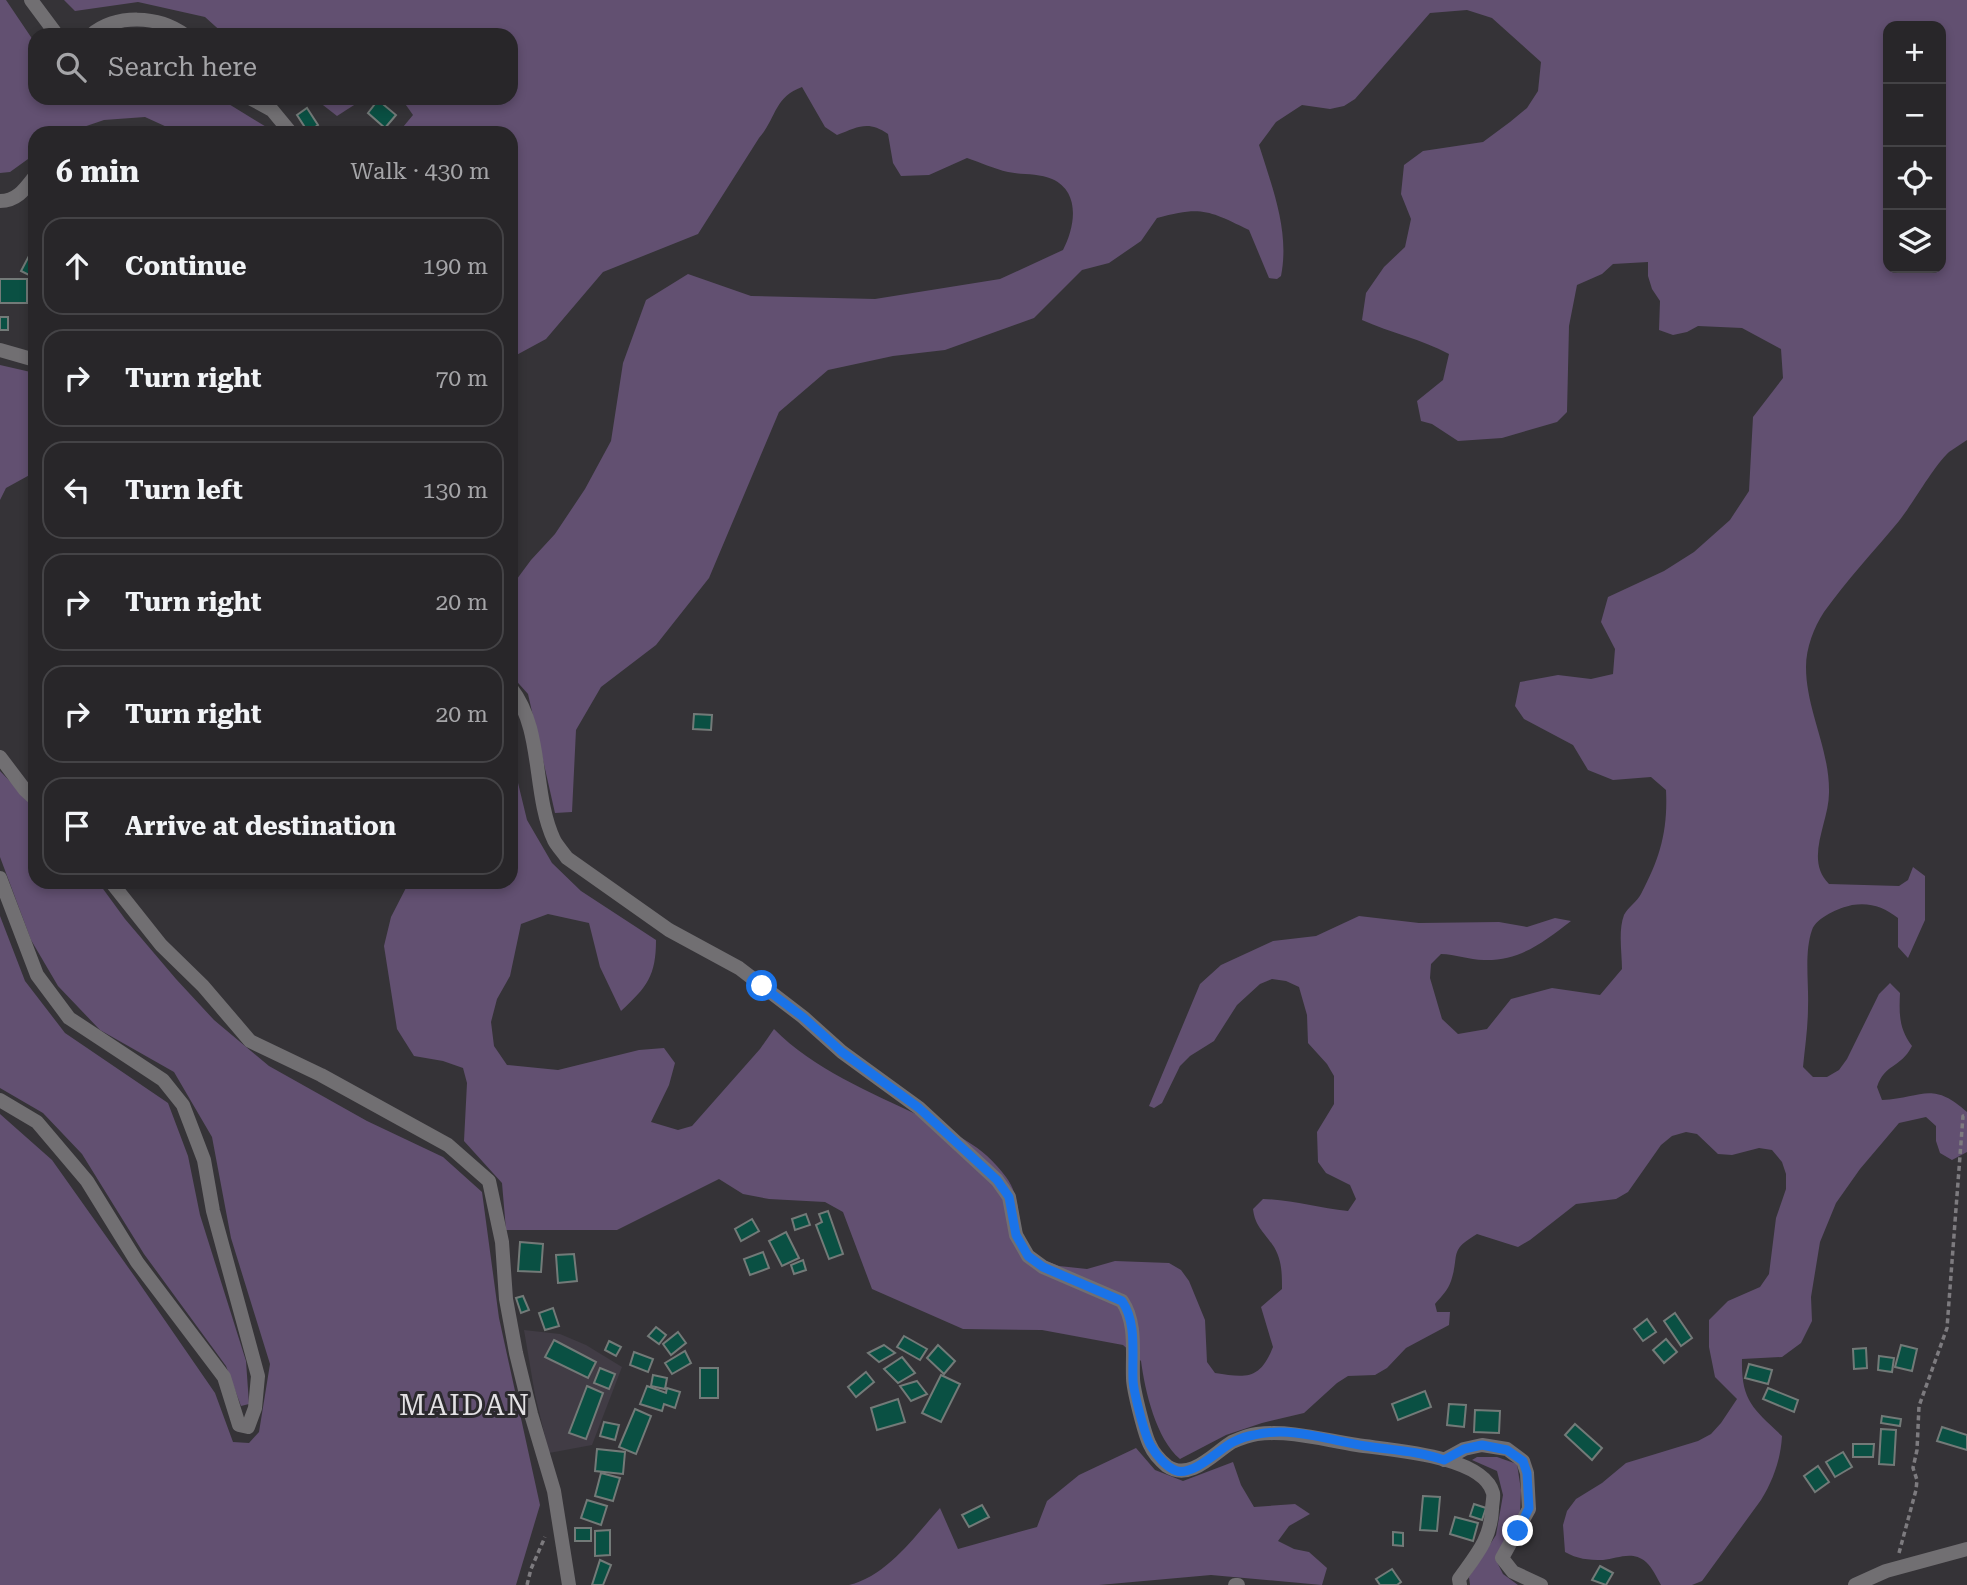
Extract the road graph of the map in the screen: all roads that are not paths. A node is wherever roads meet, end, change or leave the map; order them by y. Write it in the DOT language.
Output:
graph roads {
  1 [pos="32,0"];
  2 [pos="52,28"];
  3 [pos="102,28"];
  4 [pos="172,28"];
  5 [pos="263,105"];
  6 [pos="285,126"];
  7 [pos="28,184"];
  8 [pos="0,201"];
  9 [pos="0,350"];
  10 [pos="28,358"];
  11 [pos="518,697"];
  12 [pos="0,757"];
  13 [pos="28,793"];
  14 [pos="0,878"];
  15 [pos="117,889"];
  16 [pos="0,1100"];
  17 [pos="1444,1460"];
  18 [pos="1967,1549"];
  19 [pos="569,1585"];
  20 [pos="1460,1585"];
  21 [pos="1541,1585"];
  22 [pos="1855,1585"];
  1 -- 2 [label="street"];
  3 -- 4 [label="street"];
  5 -- 6 [label="street"];
  7 -- 8 [label="street"];
  9 -- 10 [label="street"];
  11 -- 17 [label="street"];
  12 -- 13 [label="street"];
  14 -- 16 [label="street"];
  15 -- 19 [label="street"];
  17 -- 20 [label="street"];
  17 -- 21 [label="street"];
  18 -- 22 [label="street"];
}
